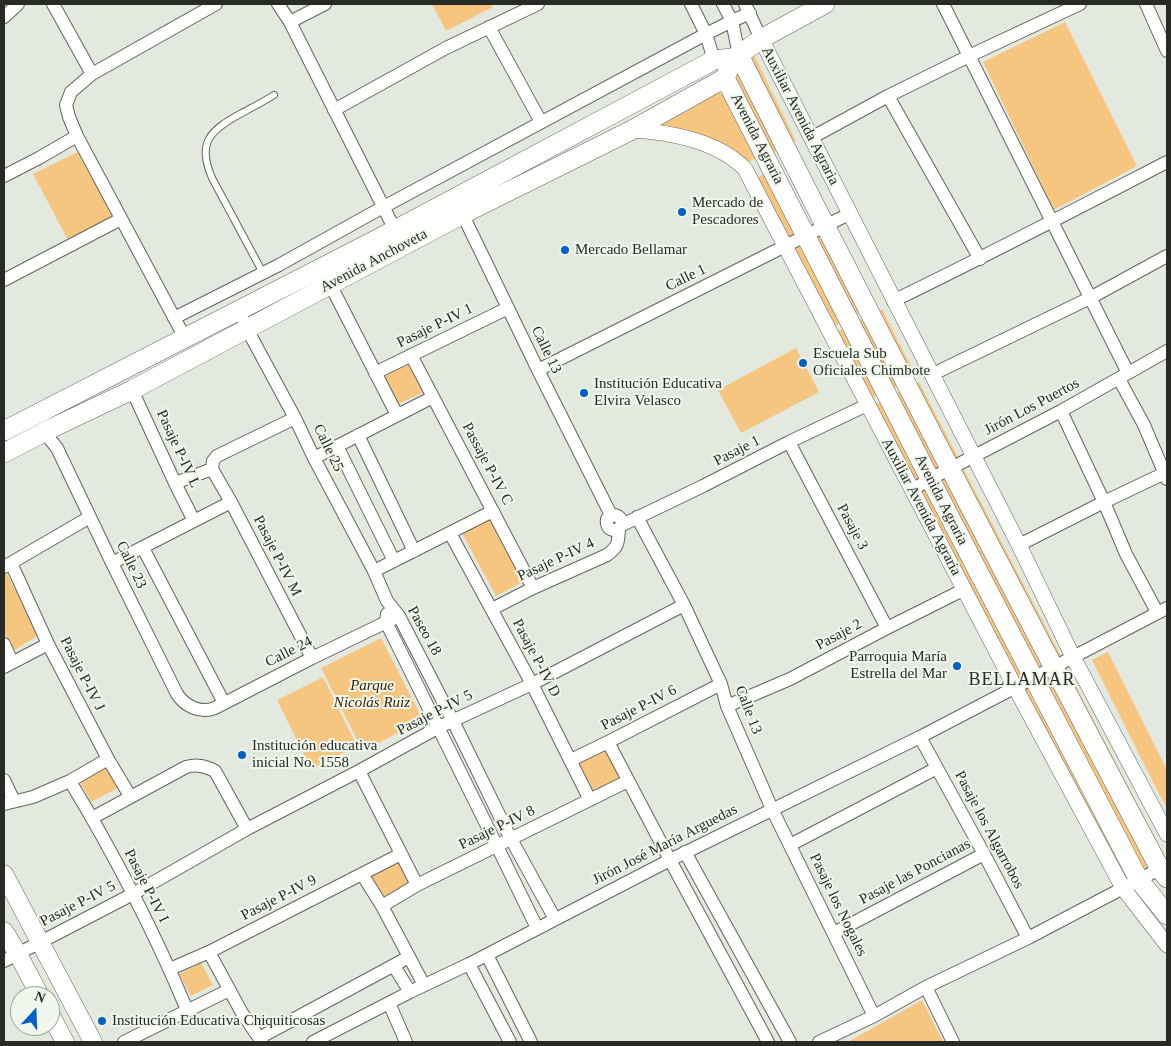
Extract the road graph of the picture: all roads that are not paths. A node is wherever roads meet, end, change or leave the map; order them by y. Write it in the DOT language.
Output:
graph roads {
  1 [pos="18,4"];
  2 [pos="53,4"];
  3 [pos="216,4"];
  4 [pos="278,4"];
  5 [pos="325,4"];
  6 [pos="538,4"];
  7 [pos="691,4"];
  8 [pos="723,4"];
  9 [pos="825,4"];
  10 [pos="943,4"];
  11 [pos="1080,4"];
  12 [pos="1146,4"];
  13 [pos="747,8"];
  14 [pos="4,18"];
  15 [pos="290,22"];
  16 [pos="732,22"];
  17 [pos="489,27"];
  18 [pos="706,34"];
  19 [pos="761,39"];
  20 [pos="1167,52"];
  21 [pos="736,56"];
  22 [pos="970,56"];
  23 [pos="714,60"];
  24 [pos="92,74"];
  25 [pos="726,78"];
  26 [pos="274,96"];
  27 [pos="888,96"];
  28 [pos="334,110"];
  29 [pos="541,122"];
  30 [pos="632,130"];
  31 [pos="77,136"];
  32 [pos="811,138"];
  33 [pos="1167,162"];
  34 [pos="4,176"];
  35 [pos="459,206"];
  36 [pos="384,207"];
  37 [pos="849,214"];
  38 [pos="120,219"];
  39 [pos="1052,221"];
  40 [pos="825,226"];
  41 [pos="395,230"];
  42 [pos="806,236"];
  43 [pos="785,247"];
  44 [pos="1167,256"];
  45 [pos="980,259"];
  46 [pos="263,273"];
  47 [pos="4,280"];
  48 [pos="330,284"];
  49 [pos="1090,298"];
  50 [pos="893,301"];
  51 [pos="508,308"];
  52 [pos="239,310"];
  53 [pos="174,318"];
  54 [pos="247,329"];
  55 [pos="185,338"];
  56 [pos="1167,351"];
  57 [pos="411,356"];
  58 [pos="538,370"];
  59 [pos="376,373"];
  60 [pos="931,375"];
  61 [pos="1124,376"];
  62 [pos="132,390"];
  63 [pos="433,396"];
  64 [pos="867,405"];
  65 [pos="1061,411"];
  66 [pos="397,415"];
  67 [pos="295,418"];
  68 [pos="5,426"];
  69 [pos="44,432"];
  70 [pos="358,435"];
  71 [pos="789,442"];
  72 [pos="337,446"];
  73 [pos="4,453"];
  74 [pos="973,456"];
  75 [pos="314,458"];
  76 [pos="212,469"];
  77 [pos="951,469"];
  78 [pos="1166,475"];
  79 [pos="930,479"];
  80 [pos="175,483"];
  81 [pos="912,490"];
  82 [pos="231,502"];
  83 [pos="1104,502"];
  84 [pos="493,511"];
  85 [pos="637,516"];
  86 [pos="90,517"];
  87 [pos="194,521"];
  88 [pos="620,527"];
  89 [pos="450,533"];
  90 [pos="1018,545"];
  91 [pos="143,548"];
  92 [pos="414,551"];
  93 [pos="394,561"];
  94 [pos="112,563"];
  95 [pos="7,565"];
  96 [pos="374,572"];
  97 [pos="533,588"];
  98 [pos="964,589"];
  99 [pos="387,601"];
  100 [pos="684,605"];
  101 [pos="492,609"];
  102 [pos="1162,610"];
  103 [pos="398,616"];
  104 [pos="386,622"];
  105 [pos="887,628"];
  106 [pos="4,644"];
  107 [pos="48,644"];
  108 [pos="312,658"];
  109 [pos="1073,658"];
  110 [pos="8,664"];
  111 [pos="1053,668"];
  112 [pos="1033,678"];
  113 [pos="532,684"];
  114 [pos="721,684"];
  115 [pos="1015,687"];
  116 [pos="224,703"];
  117 [pos="727,706"];
  118 [pos="194,708"];
  119 [pos="453,720"];
  120 [pos="439,727"];
  121 [pos="920,737"];
  122 [pos="608,742"];
  123 [pos="108,759"];
  124 [pos="571,760"];
  125 [pos="937,768"];
  126 [pos="359,771"];
  127 [pos="4,780"];
  128 [pos="70,781"];
  129 [pos="628,781"];
  130 [pos="130,796"];
  131 [pos="590,800"];
  132 [pos="9,802"];
  133 [pos="772,809"];
  134 [pos="92,818"];
  135 [pos="247,829"];
  136 [pos="1167,834"];
  137 [pos="511,839"];
  138 [pos="790,845"];
  139 [pos="497,846"];
  140 [pos="685,852"];
  141 [pos="401,854"];
  142 [pos="984,854"];
  143 [pos="670,860"];
  144 [pos="1165,871"];
  145 [pos="4,874"];
  146 [pos="362,874"];
  147 [pos="1131,884"];
  148 [pos="417,885"];
  149 [pos="133,894"];
  150 [pos="382,906"];
  151 [pos="1167,915"];
  152 [pos="555,919"];
  153 [pos="537,928"];
  154 [pos="4,931"];
  155 [pos="834,933"];
  156 [pos="1028,938"];
  157 [pos="41,942"];
  158 [pos="1167,945"];
  159 [pos="209,952"];
  160 [pos="487,955"];
  161 [pos="11,957"];
  162 [pos="408,957"];
  163 [pos="469,964"];
  164 [pos="394,966"];
  165 [pos="170,969"];
  166 [pos="424,985"];
  167 [pos="33,986"];
  168 [pos="926,988"];
  169 [pos="228,990"];
  170 [pos="410,992"];
  171 [pos="389,1003"];
  172 [pos="187,1010"];
  173 [pos="874,1016"];
  174 [pos="261,1040"];
  175 [pos="93,1042"];
  176 [pos="124,1042"];
  177 [pos="312,1042"];
  178 [pos="406,1042"];
  179 [pos="510,1042"];
  180 [pos="531,1042"];
  181 [pos="768,1042"];
  182 [pos="790,1042"];
  183 [pos="819,1042"];
  184 [pos="953,1042"];
  1 -- 14 [label="street"];
  2 -- 24 [label="street"];
  3 -- 24 [label="street"];
  4 -- 15 [label="street"];
  5 -- 15 [label="street"];
  6 -- 17 [label="street"];
  7 -- 18 [label="street"];
  8 -- 16 [label="street"];
  9 -- 19 [label="main road, Avenida Anchoveta"];
  10 -- 22 [label="street"];
  11 -- 22 [label="street"];
  12 -- 20 [label="street"];
  13 -- 16 [label="street"];
  13 -- 19 [label="street"];
  15 -- 28 [label="street"];
  16 -- 18 [label="street"];
  16 -- 21 [label="street"];
  17 -- 28 [label="street"];
  17 -- 29 [label="street"];
  18 -- 23 [label="street"];
  18 -- 29 [label="street"];
  19 -- 21 [label="main road, Avenida Anchoveta"];
  19 -- 32 [label="street, Auxiliar Avenida Agraria"];
  21 -- 23 [label="main road, Avenida Anchoveta"];
  21 -- 25 [label="main road"];
  21 -- 40 [label="main road, Avenida Agraria"];
  22 -- 27 [label="street"];
  22 -- 39 [label="street"];
  23 -- 35 [label="main road, Avenida Anchoveta"];
  24 -- 31 [label="street"];
  25 -- 30 [label="main road, Avenida Anchoveta"];
  25 -- 42 [label="main road, Avenida Agraria"];
  26 -- 46 [label="lane"];
  27 -- 32 [label="street"];
  27 -- 45 [label="street"];
  28 -- 36 [label="street"];
  29 -- 36 [label="street"];
  30 -- 35 [label="main road, Avenida Anchoveta"];
  30 -- 43 [label="street, Auxiliar Avenida Agraria"];
  31 -- 34 [label="street"];
  31 -- 38 [label="street"];
  32 -- 37 [label="street, Auxiliar Avenida Agraria"];
  33 -- 39 [label="street"];
  35 -- 41 [label="main road, Avenida Anchoveta"];
  35 -- 48 [label="main road, Avenida Anchoveta"];
  35 -- 51 [label="street, Calle 13"];
  36 -- 41 [label="street"];
  36 -- 46 [label="street"];
  37 -- 40 [label="street, Calle 1"];
  37 -- 50 [label="street, Auxiliar Avenida Agraria"];
  38 -- 47 [label="street"];
  38 -- 53 [label="street"];
  39 -- 45 [label="street"];
  39 -- 49 [label="street"];
  40 -- 42 [label="street, Calle 1"];
  40 -- 77 [label="main road, Avenida Agraria"];
  41 -- 52 [label="main road, Avenida Anchoveta"];
  42 -- 43 [label="street, Calle 1"];
  42 -- 79 [label="main road, Avenida Agraria"];
  43 -- 58 [label="street, Calle 1"];
  43 -- 64 [label="street, Auxiliar Avenida Agraria"];
  44 -- 49 [label="street"];
  45 -- 50 [label="street"];
  46 -- 53 [label="street"];
  48 -- 54 [label="main road, Avenida Anchoveta"];
  48 -- 59 [label="street"];
  49 -- 60 [label="street"];
  49 -- 61 [label="street"];
  50 -- 60 [label="street, Auxiliar Avenida Agraria"];
  51 -- 57 [label="street, Pasaje P-IV 1"];
  51 -- 58 [label="street, Calle 13"];
  52 -- 54 [label="street, Calle 25"];
  52 -- 55 [label="main road, Avenida Anchoveta"];
  53 -- 55 [label="street"];
  54 -- 62 [label="main road, Avenida Anchoveta"];
  54 -- 67 [label="street, Calle 25"];
  55 -- 68 [label="main road, Avenida Anchoveta"];
  56 -- 61 [label="street, Jirón Los Puertos"];
  57 -- 59 [label="street, Pasaje P-IV 1"];
  57 -- 63 [label="street, Passaje P-IV C"];
  58 -- 88 [label="street, Calle 13"];
  59 -- 66 [label="street"];
  60 -- 74 [label="street, Auxiliar Avenida Agraria"];
  61 -- 65 [label="street, Jirón Los Puertos"];
  61 -- 78 [label="street"];
  62 -- 69 [label="main road, Avenida Anchoveta"];
  62 -- 80 [label="street, Pasaje P-IV L"];
  63 -- 66 [label="street"];
  63 -- 84 [label="street, Passaje P-IV C"];
  64 -- 71 [label="street, Pasaje 1"];
  64 -- 81 [label="street, Auxiliar Avenida Agraria"];
  65 -- 74 [label="street, Jirón Los Puertos"];
  65 -- 83 [label="street"];
  66 -- 70 [label="street"];
  67 -- 75 [label="street, Calle 25"];
  67 -- 76 [label="street"];
  69 -- 73 [label="main road, Avenida Anchoveta"];
  69 -- 86 [label="street, Calle 23"];
  70 -- 72 [label="street"];
  70 -- 92 [label="street"];
  71 -- 85 [label="street, Pasaje 1"];
  71 -- 105 [label="street, Pasaje 3"];
  72 -- 75 [label="street"];
  72 -- 93 [label="street"];
  74 -- 77 [label="street, Jirón Los Puertos"];
  74 -- 90 [label="street, Auxiliar Avenida Agraria"];
  75 -- 96 [label="street, Calle 25"];
  76 -- 80 [label="street"];
  76 -- 82 [label="street, Pasaje P-IV M"];
  77 -- 79 [label="street, Jirón Los Puertos"];
  77 -- 111 [label="main road, Avenida Agraria"];
  78 -- 83 [label="street"];
  79 -- 81 [label="street, Jirón Los Puertos"];
  79 -- 112 [label="main road, Avenida Agraria"];
  80 -- 87 [label="street, Pasaje P-IV L"];
  81 -- 98 [label="street, Auxiliar Avenida Agraria"];
  82 -- 87 [label="street"];
  82 -- 108 [label="street, Pasaje P-IV M"];
  83 -- 90 [label="street"];
  83 -- 102 [label="street"];
  84 -- 89 [label="street"];
  84 -- 97 [label="street, Passaje P-IV C"];
  85 -- 88 [label="street, Pasaje 1"];
  85 -- 100 [label="street, Calle 13"];
  86 -- 94 [label="street, Calle 23"];
  86 -- 95 [label="street"];
  87 -- 91 [label="street"];
  88 -- 97 [label="street, Pasaje P-IV 4"];
  89 -- 92 [label="street"];
  89 -- 101 [label="street, Pasaje P-IV D"];
  90 -- 109 [label="street, Auxiliar Avenida Agraria"];
  91 -- 94 [label="street"];
  91 -- 116 [label="street"];
  92 -- 93 [label="street"];
  93 -- 96 [label="street"];
  94 -- 118 [label="street, Calle 23"];
  95 -- 107 [label="street, Pasaje P-IV J"];
  96 -- 99 [label="street, Calle 25"];
  97 -- 101 [label="street, Pasaje P-IV 4"];
  98 -- 105 [label="street, Pasaje 2"];
  98 -- 115 [label="street, Auxiliar Avenida Agraria"];
  99 -- 103 [label="street, Paseo 18"];
  99 -- 104 [label="street, Paseo 18"];
  100 -- 113 [label="street, Pasaje P-IV 5"];
  100 -- 114 [label="street, Calle 13"];
  101 -- 113 [label="street, Pasaje P-IV D"];
  102 -- 109 [label="street, Jirón José María Arguedas"];
  103 -- 104 [label="street, Calle 24"];
  103 -- 119 [label="street, Paseo 18"];
  104 -- 108 [label="street, Calle 24"];
  104 -- 120 [label="street, Paseo 18"];
  105 -- 117 [label="street, Pasaje 2"];
  106 -- 110 [label="street"];
  107 -- 110 [label="street"];
  107 -- 123 [label="street, Pasaje P-IV J"];
  108 -- 116 [label="street, Calle 24"];
  109 -- 111 [label="street, Jirón José María Arguedas"];
  109 -- 136 [label="street, Auxiliar Avenida Agraria"];
  111 -- 112 [label="street, Jirón José María Arguedas"];
  111 -- 144 [label="main road, Avenida Agraria"];
  112 -- 115 [label="street, Jirón José María Arguedas"];
  112 -- 147 [label="main road, Avenida Agraria"];
  113 -- 119 [label="street, Pasaje P-IV 5"];
  113 -- 124 [label="street, Pasaje P-IV D"];
  114 -- 117 [label="street, Calle 13"];
  114 -- 122 [label="street, Pasaje P-IV 6"];
  115 -- 121 [label="street, Jirón José María Arguedas"];
  115 -- 147 [label="street, Auxiliar Avenida Agraria"];
  116 -- 118 [label="street, Calle 24"];
  117 -- 133 [label="street, Calle 13"];
  119 -- 120 [label="street, Pasaje P-IV 5"];
  119 -- 137 [label="street, Paseo 18"];
  120 -- 126 [label="street, Pasaje P-IV 5"];
  120 -- 139 [label="street, Paseo 18"];
  121 -- 125 [label="street, Pasaje los Algarrobos"];
  121 -- 133 [label="street, Jirón José María Arguedas"];
  122 -- 124 [label="street, Pasaje P-IV 6"];
  122 -- 129 [label="street"];
  123 -- 128 [label="street"];
  123 -- 130 [label="street, Pasaje P-IV J"];
  124 -- 131 [label="street, Pasaje P-IV D"];
  125 -- 138 [label="street"];
  125 -- 142 [label="street, Pasaje los Algarrobos"];
  126 -- 135 [label="street, Pasaje P-IV 5"];
  126 -- 141 [label="street"];
  127 -- 132 [label="street"];
  128 -- 132 [label="street"];
  128 -- 134 [label="street, Pasaje P-IV I"];
  129 -- 131 [label="street, Pasaje P-IV 8"];
  129 -- 143 [label="street"];
  130 -- 134 [label="street"];
  130 -- 135 [label="street"];
  131 -- 137 [label="street, Pasaje P-IV 8"];
  133 -- 138 [label="street, Pasaje los Nogales"];
  133 -- 140 [label="street, Jirón José María Arguedas"];
  134 -- 149 [label="street, Pasaje P-IV I"];
  135 -- 149 [label="street, Pasaje P-IV 5"];
  137 -- 139 [label="street, Pasaje P-IV 8"];
  137 -- 152 [label="street, Paseo 18"];
  138 -- 155 [label="street, Pasaje los Nogales"];
  139 -- 148 [label="street, Pasaje P-IV 8"];
  139 -- 153 [label="street, Paseo 18"];
  140 -- 143 [label="street, Jirón José María Arguedas"];
  140 -- 182 [label="street"];
  141 -- 146 [label="street, Pasaje P-IV 9"];
  141 -- 148 [label="street"];
  142 -- 155 [label="street, Pasaje las Poncianas"];
  142 -- 156 [label="street, Pasaje los Algarrobos"];
  143 -- 152 [label="street, Jirón José María Arguedas"];
  143 -- 181 [label="street"];
  144 -- 147 [label="street"];
  145 -- 157 [label="main road"];
  146 -- 150 [label="street"];
  146 -- 159 [label="street, Pasaje P-IV 9"];
  147 -- 151 [label="main road, Avenida Agraria"];
  147 -- 156 [label="street"];
  147 -- 158 [label="street, Auxiliar Avenida Agraria"];
  148 -- 150 [label="street, Pasaje P-IV 8"];
  149 -- 157 [label="street, Pasaje P-IV 5"];
  149 -- 165 [label="street, Pasaje P-IV I"];
  150 -- 162 [label="street"];
  152 -- 153 [label="street, Jirón José María Arguedas"];
  153 -- 160 [label="street, Jirón José María Arguedas"];
  154 -- 161 [label="main road"];
  155 -- 173 [label="street, Pasaje los Nogales"];
  156 -- 168 [label="street"];
  157 -- 161 [label="street, Pasaje P-IV 5"];
  157 -- 175 [label="main road"];
  159 -- 165 [label="street, Pasaje P-IV 9"];
  159 -- 169 [label="street"];
  160 -- 163 [label="street, Jirón José María Arguedas"];
  160 -- 180 [label="street"];
  161 -- 167 [label="main road"];
  162 -- 164 [label="street"];
  162 -- 166 [label="street"];
  163 -- 166 [label="street, Jirón José María Arguedas"];
  163 -- 179 [label="street"];
  164 -- 170 [label="street"];
  164 -- 174 [label="street"];
  165 -- 172 [label="street, Pasaje P-IV I"];
  166 -- 170 [label="street, Jirón José María Arguedas"];
  168 -- 173 [label="street"];
  168 -- 184 [label="street"];
  169 -- 172 [label="street"];
  169 -- 174 [label="street"];
  170 -- 171 [label="street, Jirón José María Arguedas"];
  171 -- 177 [label="street, Jirón José María Arguedas"];
  171 -- 178 [label="street"];
  172 -- 176 [label="street"];
  173 -- 183 [label="street"];
}
